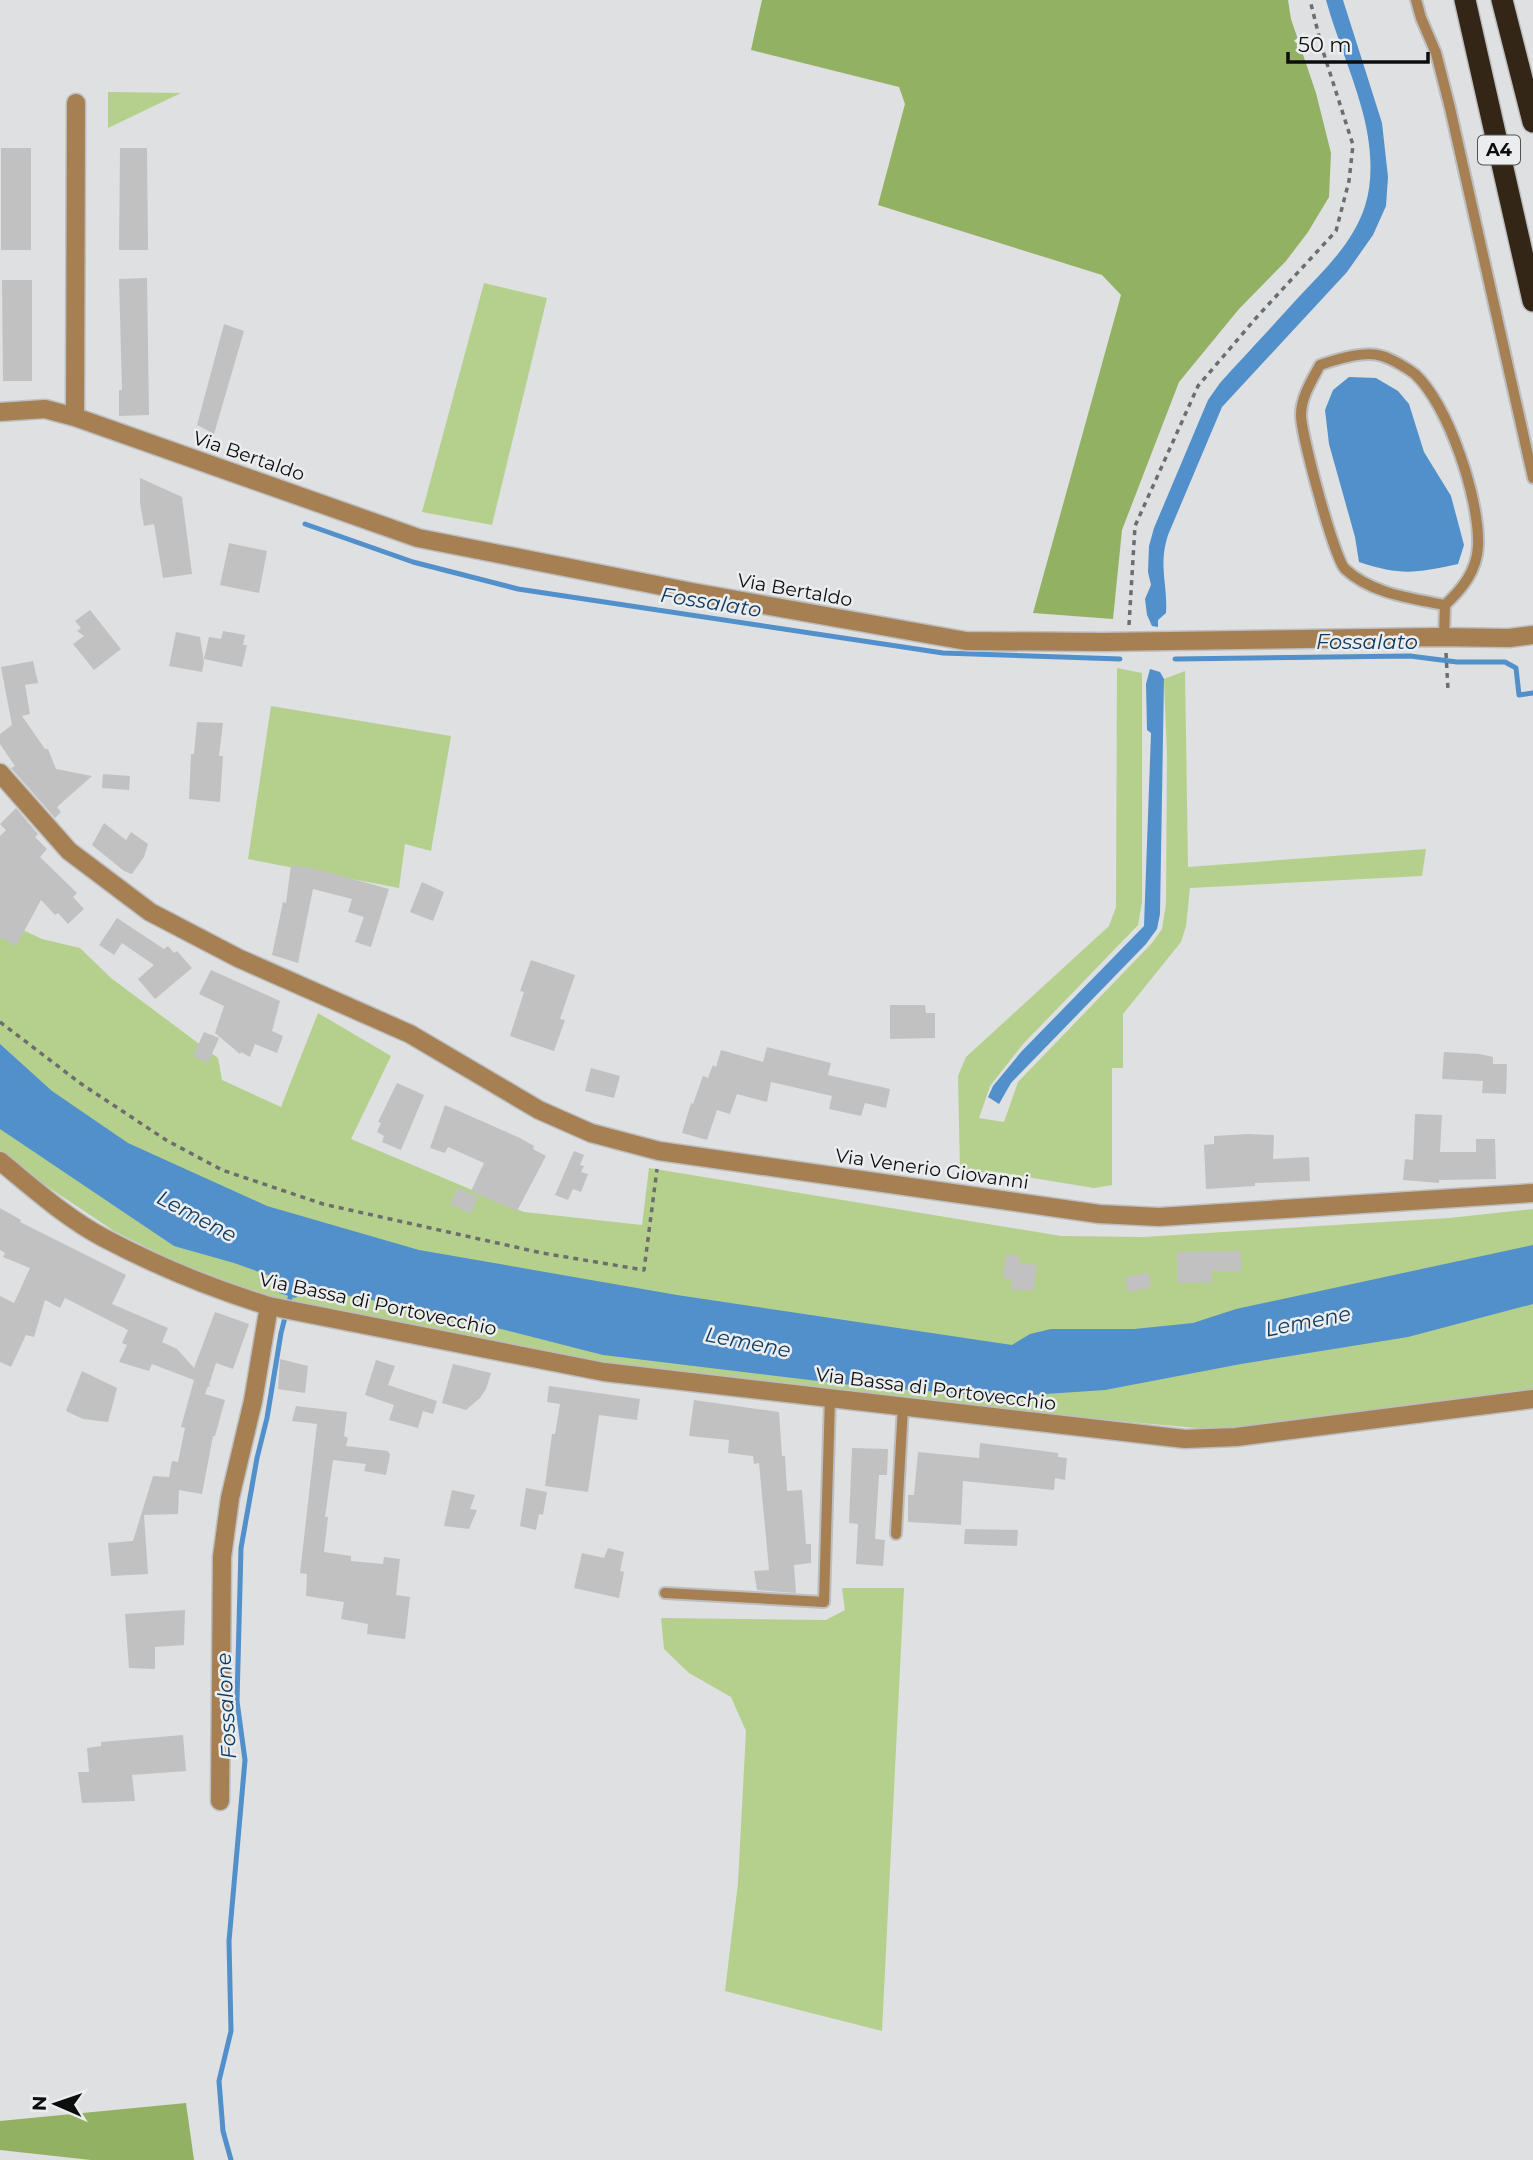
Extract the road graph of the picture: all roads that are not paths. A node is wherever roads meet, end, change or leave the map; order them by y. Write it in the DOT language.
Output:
graph roads {
  1 [pos="1416,0"];
  2 [pos="1465,0"];
  3 [pos="1502,0"];
  4 [pos="76,103"];
  5 [pos="1533,122"];
  6 [pos="1533,301"];
  7 [pos="0,412"];
  8 [pos="75,417"];
  9 [pos="1533,478"];
  10 [pos="1445,605"];
  11 [pos="1533,635"];
  12 [pos="1445,645"];
  13 [pos="0,773"];
  14 [pos="0,1161"];
  15 [pos="1533,1193"];
  16 [pos="275,1307"];
  17 [pos="830,1398"];
  18 [pos="1533,1399"];
  19 [pos="903,1406"];
  20 [pos="896,1534"];
  21 [pos="665,1593"];
  22 [pos="220,1801"];
  1 -- 9 [label="lane"];
  2 -- 6 [label="highway, A4"];
  3 -- 5 [label="highway, A4"];
  4 -- 8 [label="street"];
  7 -- 8 [label="street, Via Bertaldo"];
  8 -- 12 [label="street, Via Bertaldo"];
  10 -- 10 [label="lane"];
  10 -- 12 [label="lane"];
  11 -- 12 [label="street, Via Bertaldo"];
  13 -- 15 [label="street, Via Venerio Giovanni"];
  14 -- 16 [label="street, Via Bassa di Portovecchio"];
  16 -- 17 [label="street, Via Bassa di Portovecchio"];
  16 -- 22 [label="street"];
  17 -- 19 [label="street, Via Bassa di Portovecchio"];
  17 -- 21 [label="lane"];
  18 -- 19 [label="street, Via Bassa di Portovecchio"];
  19 -- 20 [label="lane"];
}
